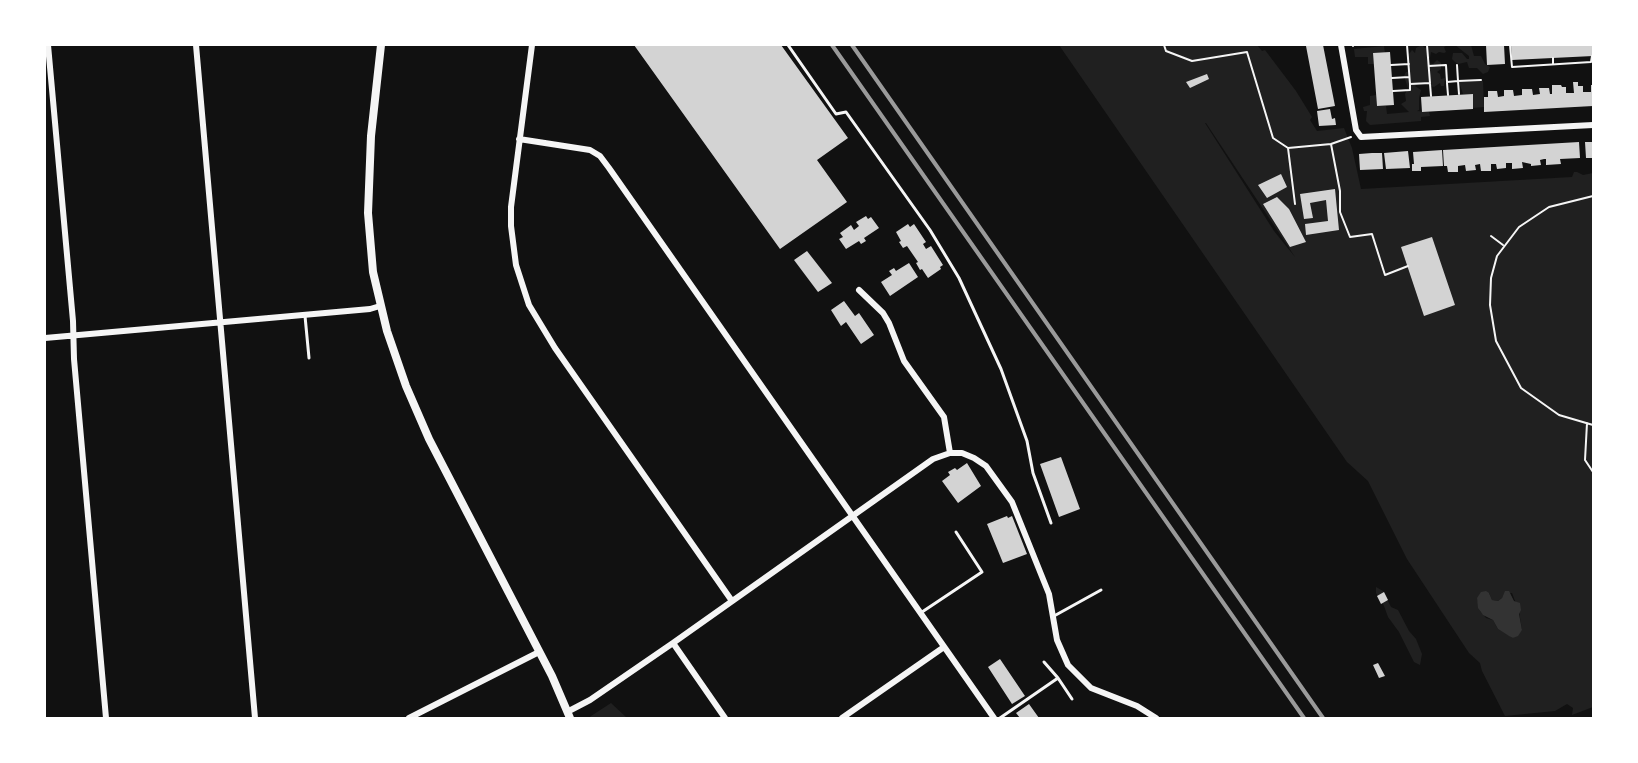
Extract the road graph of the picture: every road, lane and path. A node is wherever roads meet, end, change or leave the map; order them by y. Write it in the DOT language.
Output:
graph roads {
  1 [pos="48,45"];
  2 [pos="196,45"];
  3 [pos="381,45"];
  4 [pos="532,45"];
  5 [pos="788,45"];
  6 [pos="1164,45"];
  7 [pos="1341,45"];
  8 [pos="1407,45"];
  9 [pos="1427,45"];
  10 [pos="1510,45"];
  11 [pos="1592,56"];
  12 [pos="1553,58"];
  13 [pos="1408,63"];
  14 [pos="1553,64"];
  15 [pos="1391,65"];
  16 [pos="1457,65"];
  17 [pos="1429,66"];
  18 [pos="1409,77"];
  19 [pos="1392,78"];
  20 [pos="1481,80"];
  21 [pos="1458,81"];
  22 [pos="1447,82"];
  23 [pos="1430,83"];
  24 [pos="1410,84"];
  25 [pos="1393,92"];
  26 [pos="1459,94"];
  27 [pos="1448,95"];
  28 [pos="1431,96"];
  29 [pos="1593,125"];
  30 [pos="1358,135"];
  31 [pos="519,139"];
  32 [pos="1331,144"];
  33 [pos="1288,148"];
  34 [pos="1593,195"];
  35 [pos="1295,204"];
  36 [pos="1491,236"];
  37 [pos="1503,245"];
  38 [pos="1408,266"];
  39 [pos="859,290"];
  40 [pos="380,306"];
  41 [pos="305,314"];
  42 [pos="220,322"];
  43 [pos="74,335"];
  44 [pos="45,338"];
  45 [pos="309,358"];
  46 [pos="1587,423"];
  47 [pos="1593,425"];
  48 [pos="950,453"];
  49 [pos="1593,472"];
  50 [pos="853,516"];
  51 [pos="1051,523"];
  52 [pos="956,532"];
  53 [pos="1101,590"];
  54 [pos="732,601"];
  55 [pos="920,613"];
  56 [pos="1053,616"];
  57 [pos="673,643"];
  58 [pos="944,647"];
  59 [pos="539,652"];
  60 [pos="1044,662"];
  61 [pos="1058,678"];
  62 [pos="1072,699"];
  63 [pos="569,715"];
  64 [pos="106,718"];
  65 [pos="255,718"];
  66 [pos="409,718"];
  67 [pos="725,718"];
  68 [pos="842,718"];
  69 [pos="994,718"];
  70 [pos="1000,718"];
  71 [pos="1156,718"];
  1 -- 43 [label="street"];
  2 -- 42 [label="street"];
  3 -- 40 [label="street"];
  4 -- 31 [label="street"];
  5 -- 51 [label="lane"];
  6 -- 33 [label="path"];
  7 -- 30 [label="street"];
  8 -- 13 [label="path"];
  9 -- 17 [label="path"];
  10 -- 14 [label="path"];
  11 -- 14 [label="path"];
  12 -- 14 [label="path"];
  13 -- 15 [label="path"];
  13 -- 18 [label="path"];
  16 -- 21 [label="path"];
  17 -- 22 [label="path"];
  17 -- 23 [label="path"];
  18 -- 19 [label="path"];
  18 -- 24 [label="path"];
  20 -- 21 [label="path"];
  21 -- 22 [label="path"];
  21 -- 26 [label="path"];
  22 -- 27 [label="path"];
  23 -- 24 [label="path"];
  23 -- 28 [label="path"];
  24 -- 25 [label="path"];
  29 -- 30 [label="street"];
  30 -- 32 [label="path"];
  31 -- 50 [label="street"];
  31 -- 54 [label="street"];
  32 -- 33 [label="path"];
  32 -- 38 [label="path"];
  33 -- 35 [label="path"];
  34 -- 37 [label="path"];
  36 -- 37 [label="path"];
  37 -- 46 [label="path"];
  39 -- 48 [label="street"];
  40 -- 41 [label="street"];
  40 -- 59 [label="street"];
  41 -- 42 [label="street"];
  41 -- 45 [label="lane"];
  42 -- 43 [label="street"];
  42 -- 65 [label="street"];
  43 -- 44 [label="street"];
  43 -- 64 [label="street"];
  46 -- 47 [label="path"];
  46 -- 49 [label="path"];
  48 -- 50 [label="street"];
  48 -- 56 [label="street"];
  50 -- 54 [label="street"];
  50 -- 55 [label="street"];
  52 -- 55 [label="lane"];
  53 -- 56 [label="lane"];
  54 -- 57 [label="street"];
  55 -- 58 [label="street"];
  56 -- 71 [label="street"];
  57 -- 63 [label="street"];
  57 -- 67 [label="street"];
  58 -- 68 [label="street"];
  58 -- 69 [label="street"];
  59 -- 63 [label="street"];
  59 -- 66 [label="street"];
  60 -- 61 [label="lane"];
  61 -- 62 [label="lane"];
  61 -- 70 [label="lane"];
}
